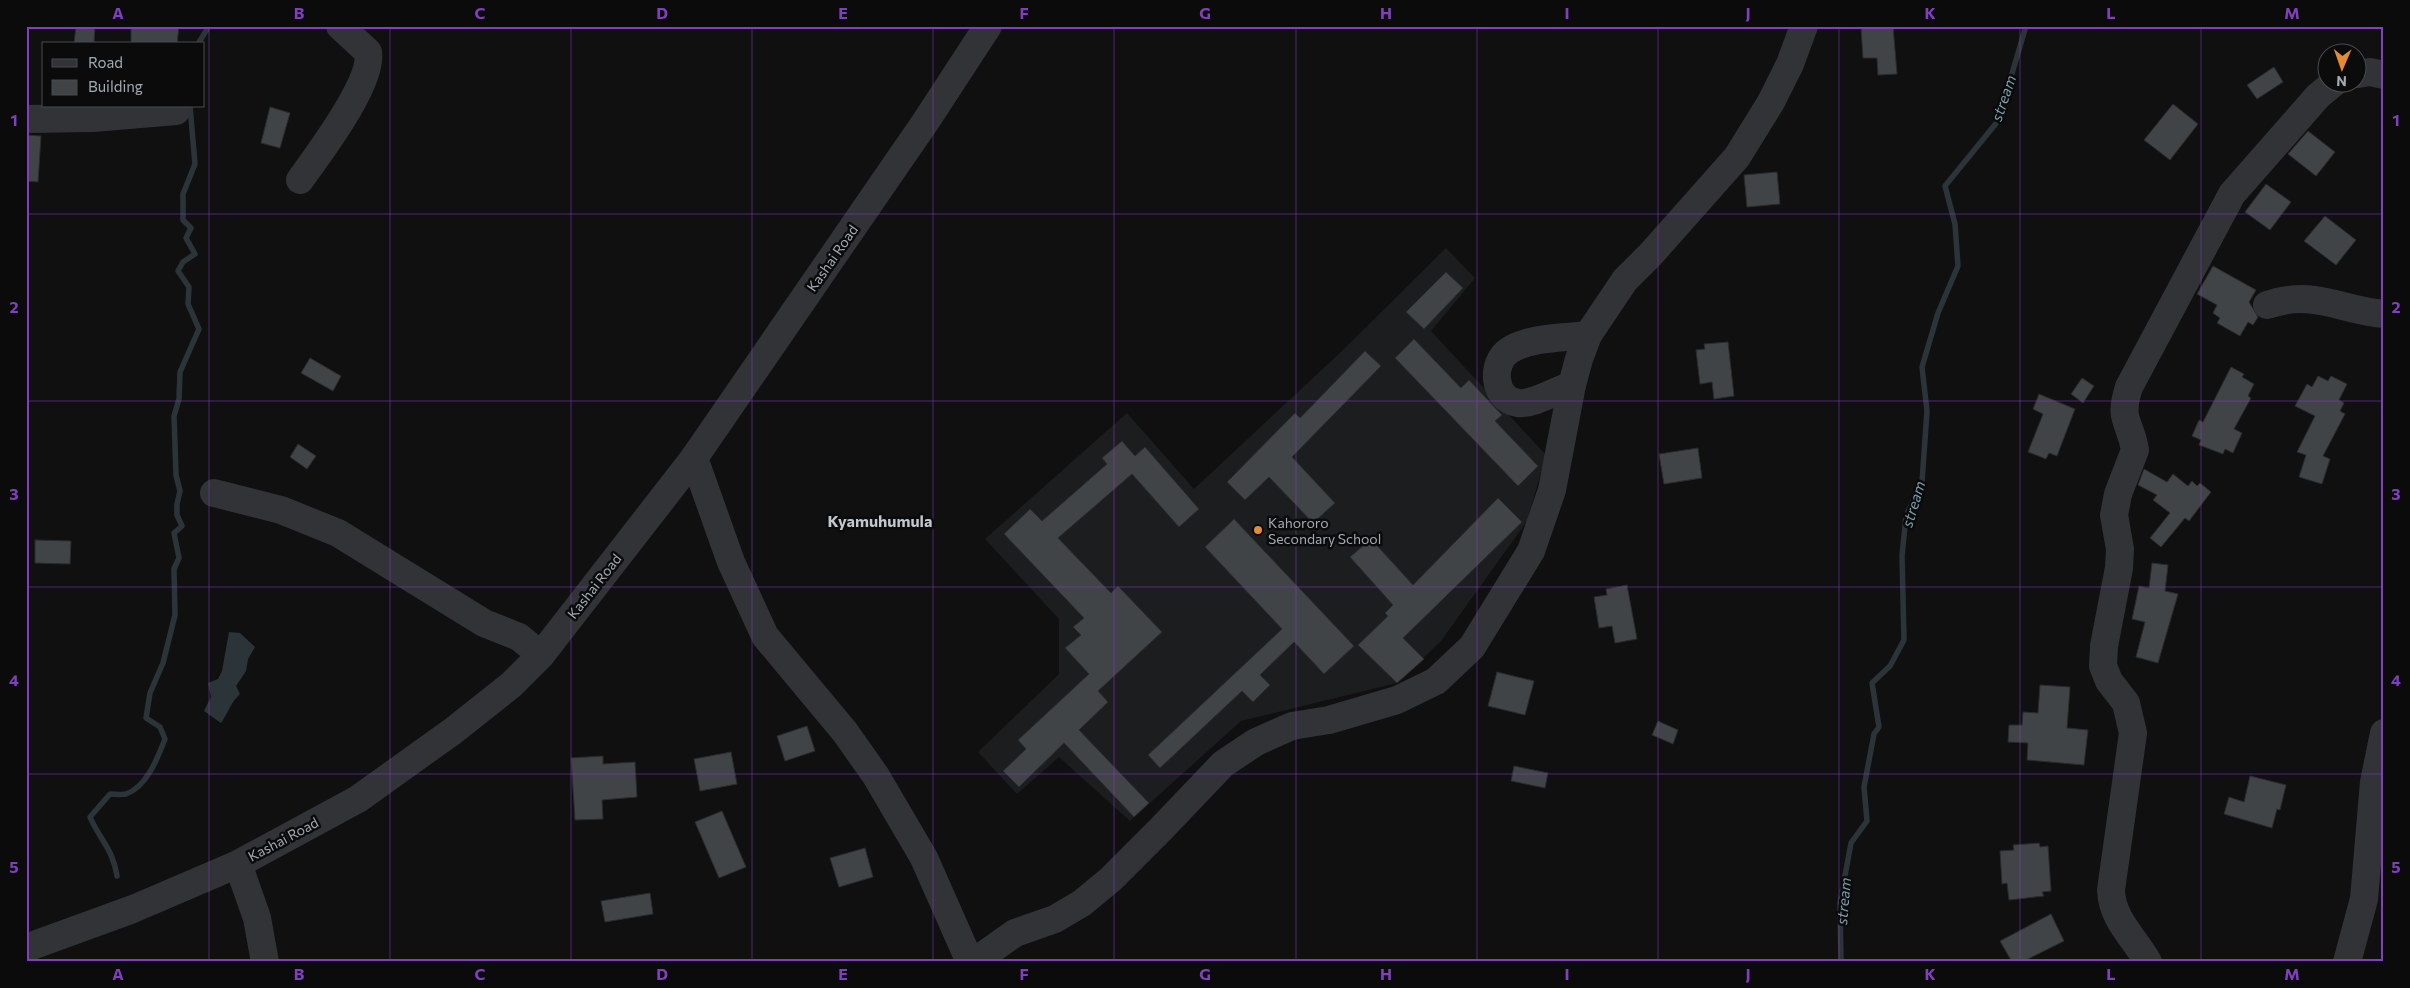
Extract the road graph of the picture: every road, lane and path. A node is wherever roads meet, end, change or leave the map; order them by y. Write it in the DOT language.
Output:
graph roads {
  1 [pos="340,26"];
  2 [pos="988,26"];
  3 [pos="1804,26"];
  4 [pos="2368,72"];
  5 [pos="2384,75"];
  6 [pos="2323,92"];
  7 [pos="176,111"];
  8 [pos="26,119"];
  9 [pos="300,180"];
  10 [pos="2267,305"];
  11 [pos="2384,314"];
  12 [pos="1588,335"];
  13 [pos="1572,385"];
  14 [pos="694,458"];
  15 [pos="214,493"];
  16 [pos="541,655"];
  17 [pos="2384,734"];
  18 [pos="238,864"];
  19 [pos="26,948"];
  20 [pos="265,962"];
  21 [pos="970,962"];
  22 [pos="974,962"];
  23 [pos="2148,962"];
  24 [pos="2347,962"];
  1 -- 9 [label="street"];
  2 -- 14 [label="street, Kashai Road"];
  3 -- 12 [label="street"];
  4 -- 5 [label="street"];
  6 -- 23 [label="street"];
  7 -- 8 [label="street"];
  10 -- 11 [label="street"];
  12 -- 13 [label="street"];
  12 -- 13 [label="street"];
  13 -- 22 [label="street"];
  14 -- 16 [label="street, Kashai Road"];
  14 -- 21 [label="street"];
  15 -- 16 [label="street"];
  16 -- 18 [label="street, Kashai Road"];
  17 -- 24 [label="street"];
  18 -- 19 [label="street, Kashai Road"];
  18 -- 20 [label="street"];
}
